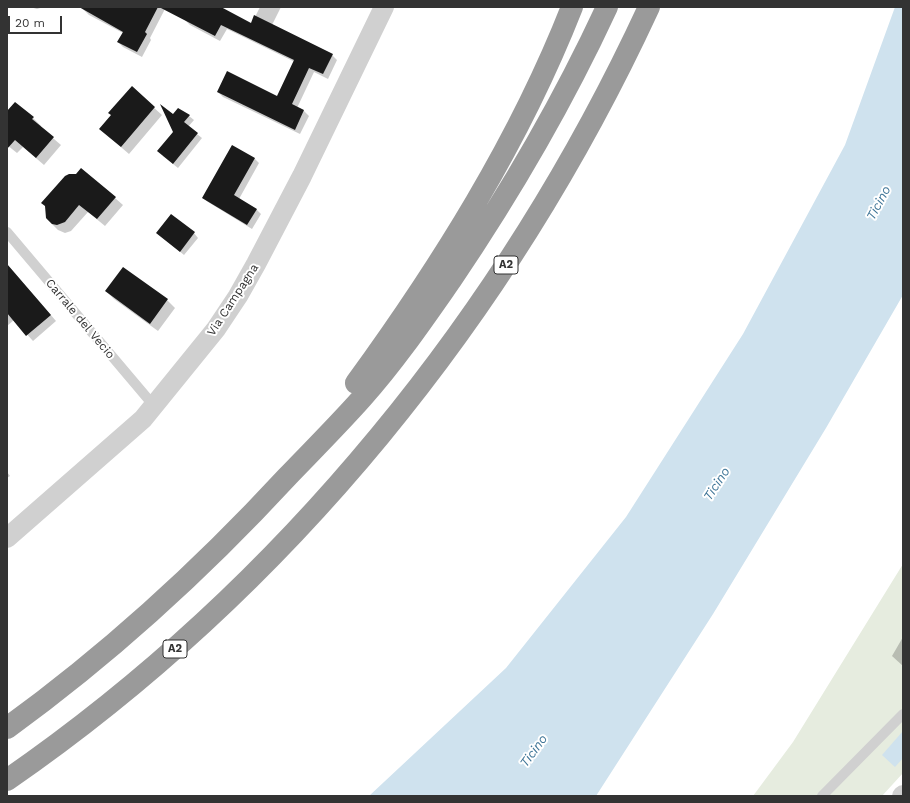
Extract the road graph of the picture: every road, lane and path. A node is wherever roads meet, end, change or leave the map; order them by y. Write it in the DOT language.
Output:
graph roads {
  1 [pos="384,7"];
  2 [pos="572,7"];
  3 [pos="607,7"];
  4 [pos="649,7"];
  5 [pos="7,232"];
  6 [pos="154,406"];
  7 [pos="292,472"];
  8 [pos="7,538"];
  9 [pos="903,714"];
  10 [pos="7,728"];
  11 [pos="7,780"];
  12 [pos="822,796"];
  1 -- 6 [label="street, Via Campagna"];
  2 -- 7 [label="highway"];
  3 -- 7 [label="highway"];
  4 -- 11 [label="highway, A2"];
  5 -- 6 [label="lane, Carrale del Vecio"];
  6 -- 8 [label="street, Via Campagna"];
  7 -- 10 [label="highway"];
  9 -- 12 [label="lane"];
}
